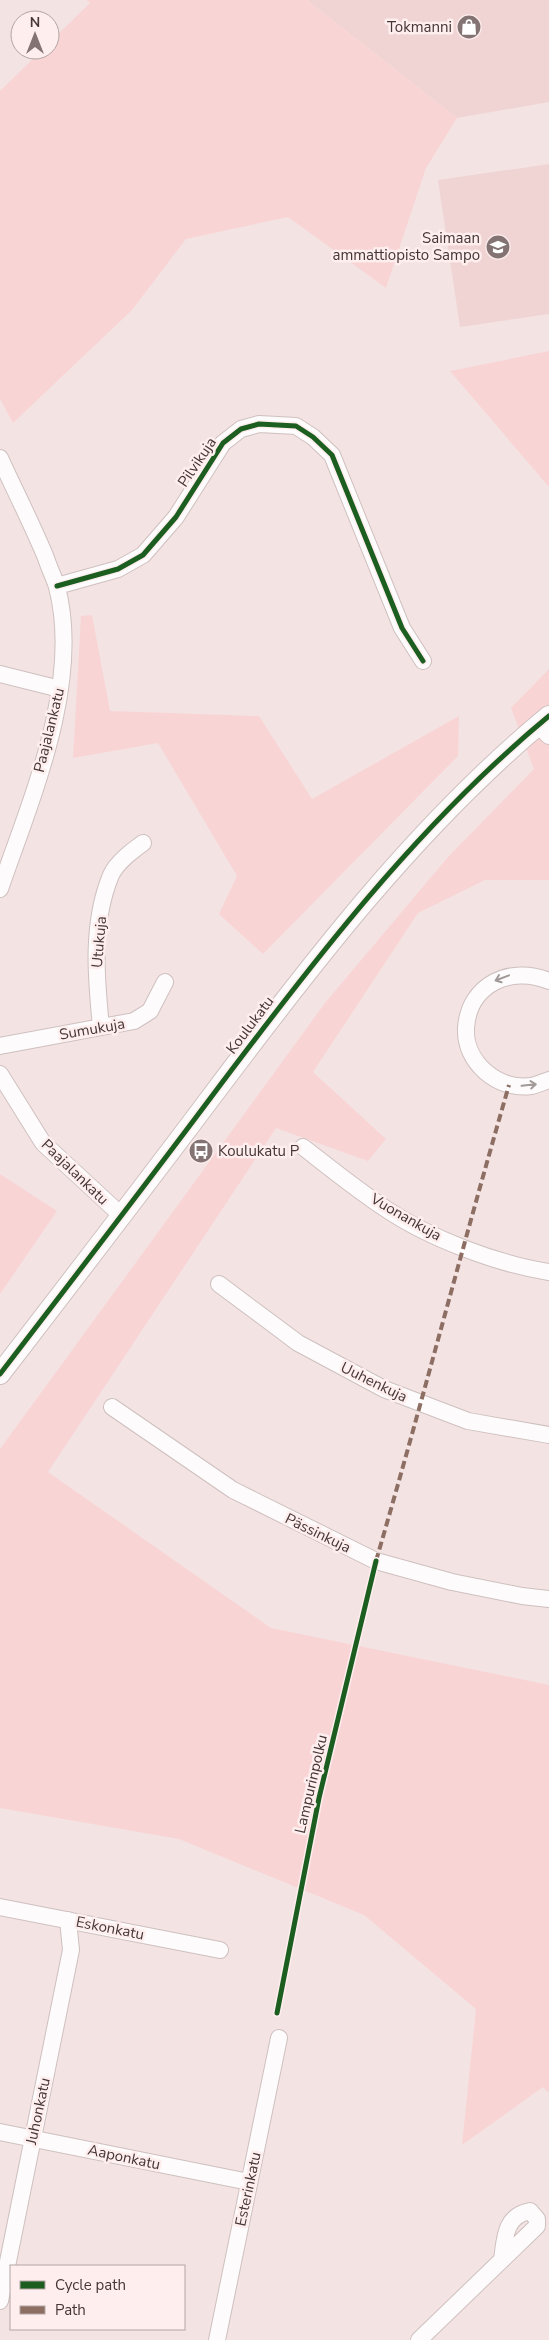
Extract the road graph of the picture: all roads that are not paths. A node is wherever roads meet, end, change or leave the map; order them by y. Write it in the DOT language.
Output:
graph roads {
  1 [pos="0,458"];
  2 [pos="57,586"];
  3 [pos="424,661"];
  4 [pos="0,674"];
  5 [pos="60,689"];
  6 [pos="545,726"];
  7 [pos="143,843"];
  8 [pos="0,889"];
  9 [pos="549,981"];
  10 [pos="165,982"];
  11 [pos="101,1026"];
  12 [pos="0,1046"];
  13 [pos="0,1074"];
  14 [pos="549,1080"];
  15 [pos="303,1147"];
  16 [pos="122,1216"];
  17 [pos="549,1272"];
  18 [pos="219,1284"];
  19 [pos="0,1374"];
  20 [pos="112,1407"];
  21 [pos="549,1435"];
  22 [pos="549,1599"];
  23 [pos="0,1907"];
  24 [pos="68,1920"];
  25 [pos="220,1950"];
  26 [pos="279,2038"];
  27 [pos="0,2132"];
  28 [pos="32,2138"];
  29 [pos="249,2182"];
  30 [pos="502,2260"];
  31 [pos="0,2301"];
  32 [pos="217,2340"];
  33 [pos="419,2340"];
  1 -- 2 [label="street, Paajalankatu"];
  2 -- 3 [label="street, Pilvikuja"];
  2 -- 5 [label="street, Paajalankatu"];
  4 -- 5 [label="street"];
  5 -- 8 [label="street, Paajalankatu"];
  6 -- 16 [label="street, Koulukatu"];
  7 -- 11 [label="street, Utukuja"];
  9 -- 14 [label="street, one-way"];
  10 -- 11 [label="street, Sumukuja"];
  11 -- 12 [label="street, Sumukuja"];
  13 -- 16 [label="street, Paajalankatu"];
  15 -- 17 [label="street, Vuonankuja"];
  16 -- 19 [label="street, Koulukatu"];
  18 -- 21 [label="street, Uuhenkuja"];
  20 -- 22 [label="street, Pässinkuja"];
  23 -- 24 [label="street, Eskonkatu"];
  24 -- 25 [label="street, Eskonkatu"];
  24 -- 28 [label="street, Juhonkatu"];
  26 -- 29 [label="street, Esterinkatu"];
  27 -- 28 [label="street, Aaponkatu"];
  28 -- 29 [label="street, Aaponkatu"];
  28 -- 31 [label="street, Juhonkatu"];
  29 -- 32 [label="street, Esterinkatu"];
  30 -- 33 [label="street"];
}
